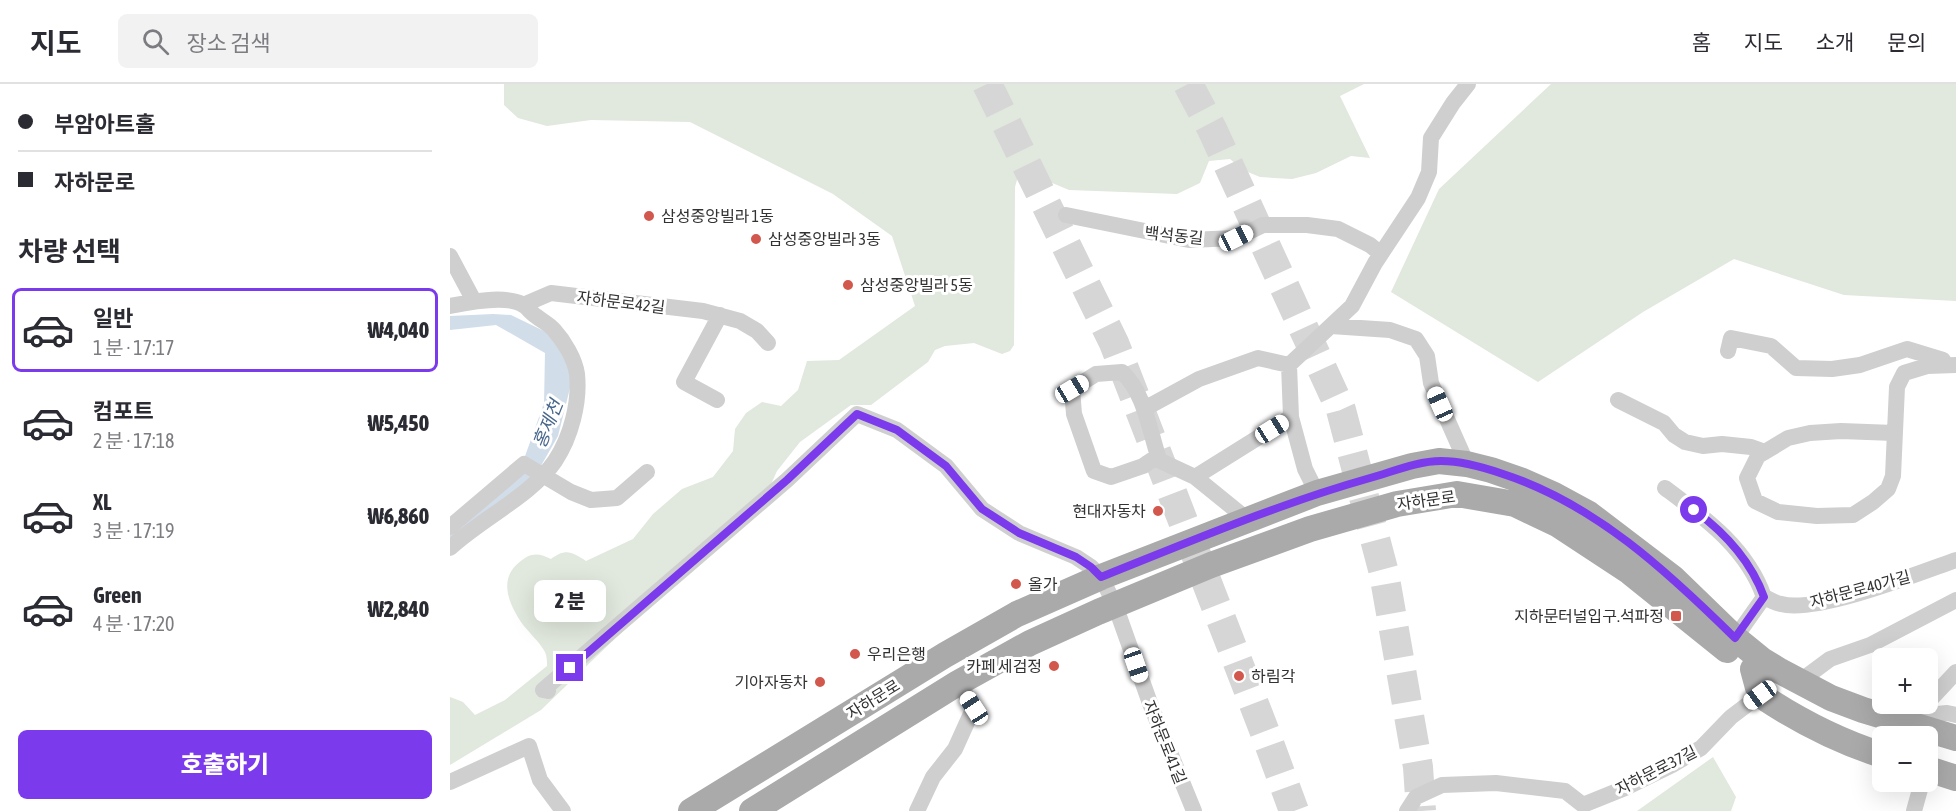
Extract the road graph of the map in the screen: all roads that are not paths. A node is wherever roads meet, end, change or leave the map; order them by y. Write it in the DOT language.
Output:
graph roads {
  1 [pos="1468,84"];
  2 [pos="1066,215"];
  3 [pos="1381,254"];
  4 [pos="450,256"];
  5 [pos="474,302"];
  6 [pos="523,305"];
  7 [pos="450,306"];
  8 [pos="720,315"];
  9 [pos="1331,326"];
  10 [pos="768,343"];
  11 [pos="1728,351"];
  12 [pos="1956,364"];
  13 [pos="1289,365"];
  14 [pos="717,400"];
  15 [pos="1618,400"];
  16 [pos="1144,409"];
  17 [pos="1291,417"];
  18 [pos="1894,433"];
  19 [pos="1765,452"];
  20 [pos="1154,458"];
  21 [pos="1467,464"];
  22 [pos="647,472"];
  23 [pos="543,476"];
  24 [pos="1196,477"];
  25 [pos="1665,488"];
  26 [pos="1317,493"];
  27 [pos="1248,520"];
  28 [pos="450,528"];
  29 [pos="450,548"];
  30 [pos="1956,560"];
  31 [pos="1101,577"];
  32 [pos="1764,597"];
  33 [pos="1956,600"];
  34 [pos="1115,605"];
  35 [pos="1735,638"];
  36 [pos="1753,669"];
  37 [pos="1956,672"];
  38 [pos="1799,682"];
  39 [pos="958,683"];
  40 [pos="548,691"];
  41 [pos="1938,691"];
  42 [pos="1760,695"];
  43 [pos="1831,698"];
  44 [pos="1872,700"];
  45 [pos="1938,711"];
  46 [pos="1936,714"];
  47 [pos="1956,715"];
  48 [pos="1956,723"];
  49 [pos="1872,726"];
  50 [pos="1956,738"];
  51 [pos="1938,749"];
  52 [pos="1872,752"];
  53 [pos="1956,754"];
  54 [pos="1938,772"];
  55 [pos="1956,778"];
  56 [pos="450,782"];
  57 [pos="1920,792"];
  58 [pos="1924,792"];
  59 [pos="563,811"];
  60 [pos="691,811"];
  61 [pos="752,811"];
  62 [pos="916,811"];
  63 [pos="1194,811"];
  64 [pos="1407,811"];
  65 [pos="1914,811"];
  66 [pos="1926,811"];
  1 -- 3 [label="street"];
  2 -- 3 [label="street, 백석동길"];
  3 -- 9 [label="street"];
  4 -- 5 [label="street"];
  5 -- 6 [label="street"];
  5 -- 7 [label="street"];
  6 -- 8 [label="street, 자하문로42길"];
  6 -- 23 [label="street"];
  8 -- 10 [label="street, 자하문로42길"];
  8 -- 14 [label="street"];
  9 -- 13 [label="street"];
  9 -- 21 [label="street"];
  11 -- 12 [label="street"];
  12 -- 18 [label="street"];
  13 -- 16 [label="street"];
  13 -- 17 [label="street"];
  15 -- 19 [label="street"];
  16 -- 20 [label="street"];
  16 -- 20 [label="street"];
  17 -- 24 [label="street"];
  17 -- 26 [label="street"];
  18 -- 19 [label="street"];
  18 -- 19 [label="street"];
  20 -- 24 [label="street"];
  21 -- 26 [label="main road, 자하문로"];
  21 -- 35 [label="main road, 자하문로"];
  22 -- 23 [label="street"];
  23 -- 28 [label="street"];
  23 -- 29 [label="street"];
  24 -- 27 [label="street"];
  25 -- 32 [label="street"];
  26 -- 27 [label="main road, 자하문로"];
  27 -- 31 [label="main road, 자하문로"];
  30 -- 32 [label="street, 자하문로40가길"];
  31 -- 34 [label="street, 자하문로41길"];
  31 -- 40 [label="street"];
  31 -- 60 [label="main road, 자하문로"];
  32 -- 35 [label="street"];
  33 -- 38 [label="street"];
  34 -- 36 [label="main road, 자하문로"];
  34 -- 39 [label="main road, 자하문로"];
  34 -- 63 [label="street, 자하문로41길"];
  35 -- 38 [label="main road, 자하문로"];
  36 -- 42 [label="main road"];
  36 -- 49 [label="main road, 자하문로"];
  37 -- 41 [label="street"];
  38 -- 43 [label="main road, 자하문로"];
  39 -- 61 [label="main road, 자하문로"];
  39 -- 62 [label="street"];
  42 -- 52 [label="main road"];
  42 -- 64 [label="street, 자하문로37길"];
  43 -- 44 [label="main road"];
  43 -- 50 [label="main road, 자하문로"];
  45 -- 47 [label="street"];
  46 -- 48 [label="main road"];
  51 -- 53 [label="main road"];
  54 -- 55 [label="main road"];
  56 -- 59 [label="street"];
  57 -- 65 [label="street"];
  58 -- 66 [label="street"];
}
